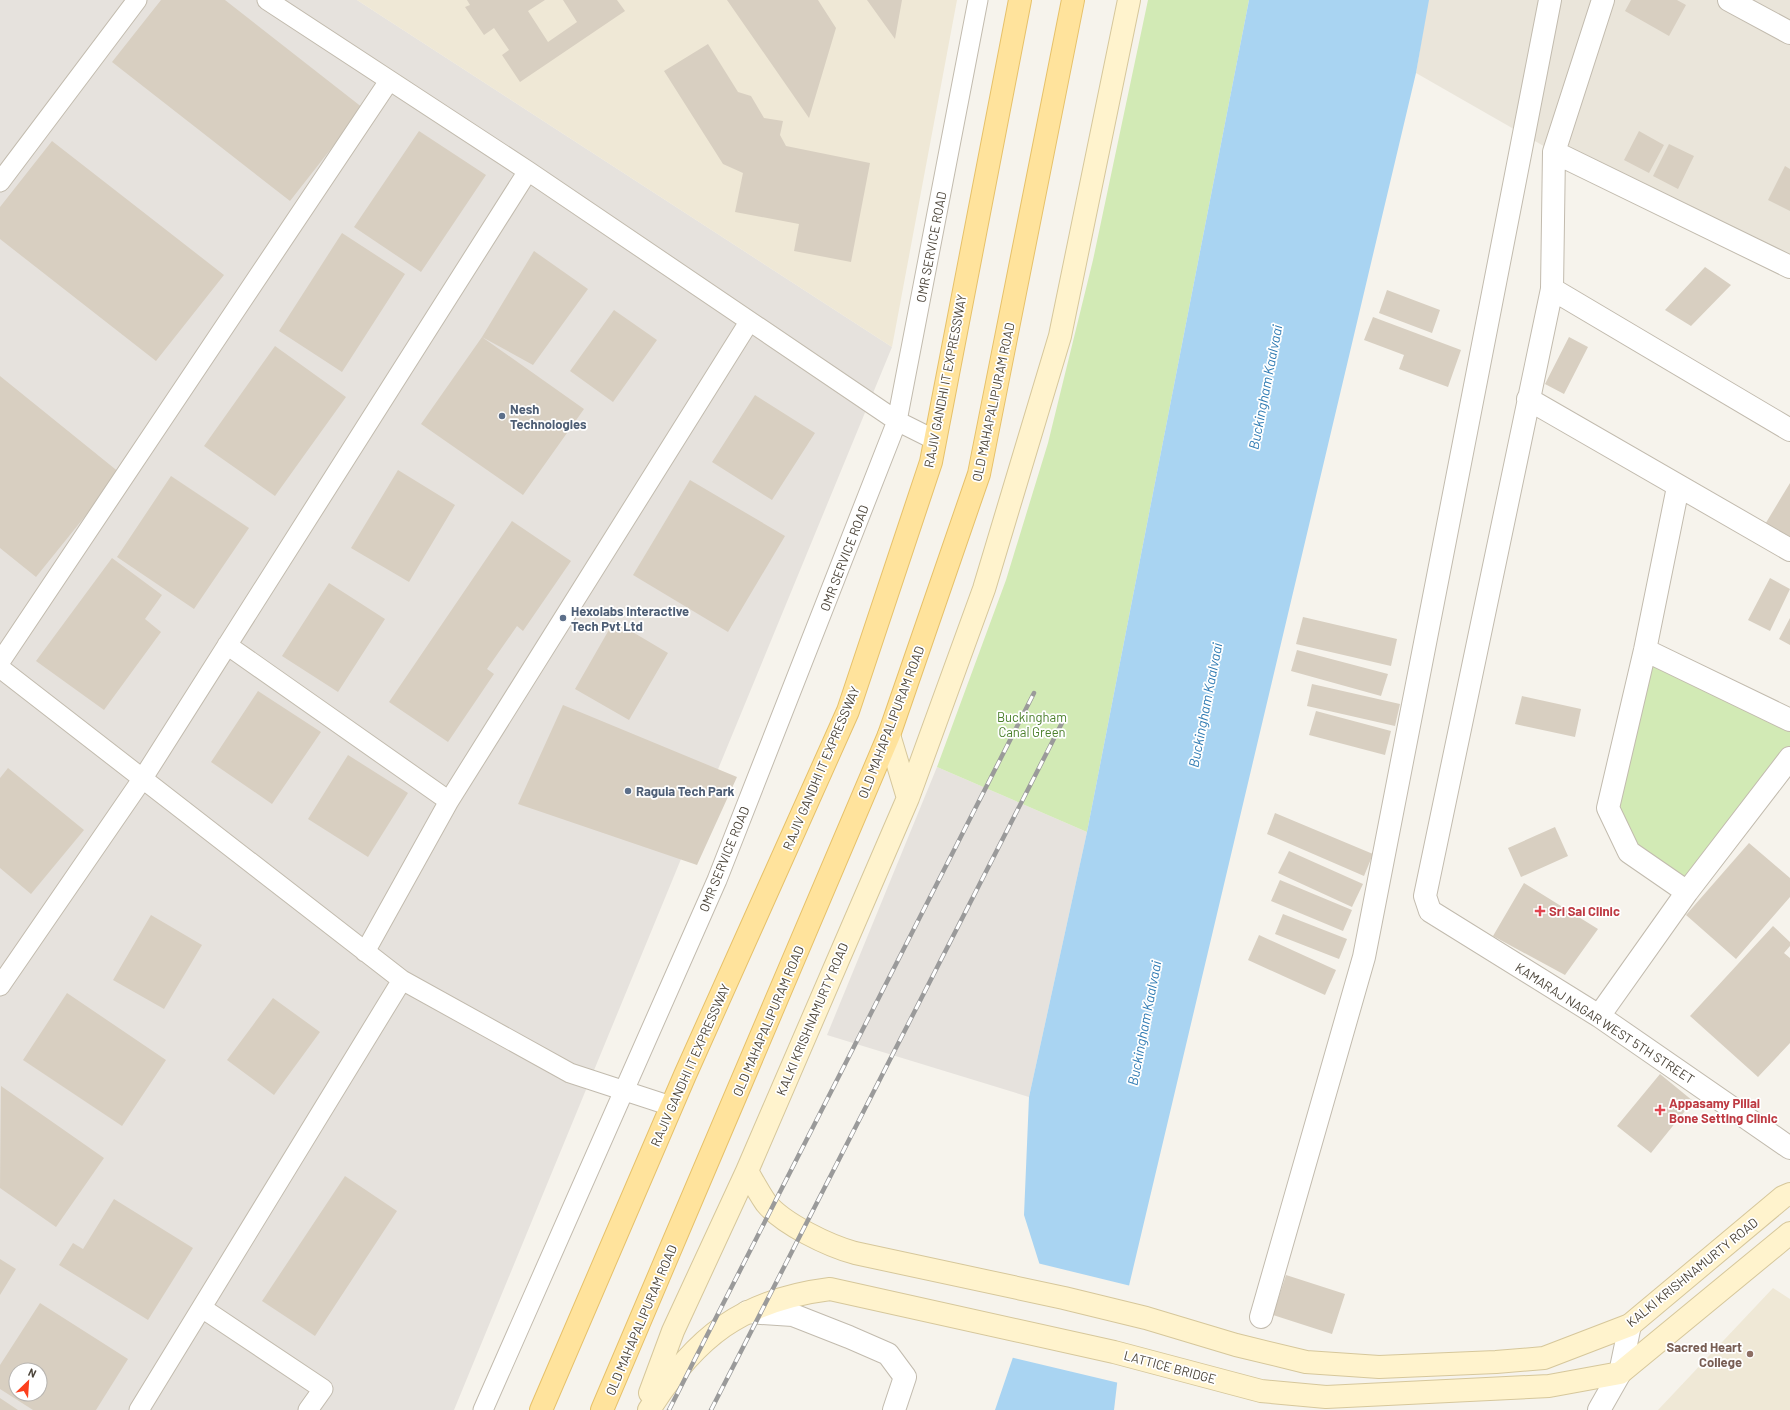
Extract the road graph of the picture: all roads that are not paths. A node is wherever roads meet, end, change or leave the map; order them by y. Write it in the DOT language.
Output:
graph roads {
  1 [pos="137,0"];
  2 [pos="267,0"];
  3 [pos="978,0"];
  4 [pos="1020,0"];
  5 [pos="1073,0"];
  6 [pos="1129,0"];
  7 [pos="1550,0"];
  8 [pos="1603,0"];
  9 [pos="1729,0"];
  10 [pos="1790,33"];
  11 [pos="389,81"];
  12 [pos="1554,152"];
  13 [pos="528,171"];
  14 [pos="0,182"];
  15 [pos="1790,267"];
  16 [pos="1552,289"];
  17 [pos="749,322"];
  18 [pos="1528,399"];
  19 [pos="897,421"];
  20 [pos="1790,430"];
  21 [pos="935,440"];
  22 [pos="1678,487"];
  23 [pos="1790,550"];
  24 [pos="227,645"];
  25 [pos="1645,650"];
  26 [pos="0,662"];
  27 [pos="0,668"];
  28 [pos="1790,720"];
  29 [pos="889,735"];
  30 [pos="1790,758"];
  31 [pos="143,778"];
  32 [pos="908,798"];
  33 [pos="449,801"];
  34 [pos="1687,892"];
  35 [pos="365,952"];
  36 [pos="402,980"];
  37 [pos="0,986"];
  38 [pos="1599,1016"];
  39 [pos="625,1090"];
  40 [pos="671,1106"];
  41 [pos="1790,1148"];
  42 [pos="747,1171"];
  43 [pos="1790,1194"];
  44 [pos="1790,1233"];
  45 [pos="202,1308"];
  46 [pos="747,1312"];
  47 [pos="1261,1318"];
  48 [pos="1630,1326"];
  49 [pos="1620,1373"];
  50 [pos="139,1410"];
  51 [pos="308,1410"];
  52 [pos="483,1410"];
  53 [pos="541,1410"];
  54 [pos="602,1410"];
  55 [pos="644,1410"];
  56 [pos="649,1410"];
  57 [pos="894,1410"];
  58 [pos="1599,1410"];
  1 -- 14 [label="lane"];
  2 -- 11 [label="lane"];
  3 -- 19 [label="lane, OMR SERVICE ROAD"];
  4 -- 21 [label="main road, RAJIV GANDHI IT EXPRESSWAY"];
  5 -- 29 [label="main road, OLD MAHAPALIPURAM ROAD"];
  6 -- 32 [label="main road, KALKI KRISHNAMURTY ROAD"];
  7 -- 47 [label="street"];
  8 -- 12 [label="street"];
  9 -- 10 [label="street"];
  11 -- 13 [label="lane"];
  11 -- 26 [label="lane"];
  12 -- 15 [label="street"];
  12 -- 16 [label="street"];
  13 -- 17 [label="lane"];
  13 -- 24 [label="lane"];
  16 -- 18 [label="street"];
  16 -- 20 [label="street"];
  17 -- 19 [label="lane"];
  17 -- 33 [label="lane"];
  18 -- 22 [label="street"];
  18 -- 38 [label="street, KAMARAJ NAGAR WEST 5TH STREET"];
  19 -- 21 [label="lane"];
  19 -- 39 [label="lane, OMR SERVICE ROAD"];
  21 -- 40 [label="main road, RAJIV GANDHI IT EXPRESSWAY"];
  22 -- 23 [label="street"];
  22 -- 25 [label="street"];
  24 -- 31 [label="lane"];
  24 -- 33 [label="lane"];
  25 -- 28 [label="street"];
  25 -- 34 [label="street"];
  27 -- 31 [label="lane"];
  29 -- 32 [label="main road"];
  29 -- 54 [label="main road, OLD MAHAPALIPURAM ROAD"];
  30 -- 34 [label="street"];
  31 -- 35 [label="lane"];
  31 -- 37 [label="lane"];
  32 -- 42 [label="main road, KALKI KRISHNAMURTY ROAD"];
  33 -- 35 [label="lane"];
  34 -- 38 [label="street"];
  35 -- 36 [label="lane"];
  36 -- 39 [label="lane"];
  36 -- 45 [label="lane"];
  38 -- 41 [label="street, KAMARAJ NAGAR WEST 5TH STREET"];
  39 -- 40 [label="lane"];
  39 -- 52 [label="lane, OMR SERVICE ROAD"];
  40 -- 53 [label="main road, RAJIV GANDHI IT EXPRESSWAY"];
  42 -- 48 [label="main road, KALKI KRISHNAMURTY ROAD"];
  42 -- 55 [label="main road, KALKI KRISHNAMURTY ROAD"];
  43 -- 48 [label="main road, KALKI KRISHNAMURTY ROAD"];
  44 -- 49 [label="main road"];
  45 -- 50 [label="lane"];
  45 -- 51 [label="lane"];
  46 -- 49 [label="main road, LATTICE BRIDGE"];
  46 -- 56 [label="main road"];
  46 -- 57 [label="street"];
  48 -- 49 [label="street"];
  49 -- 58 [label="street"];
}
